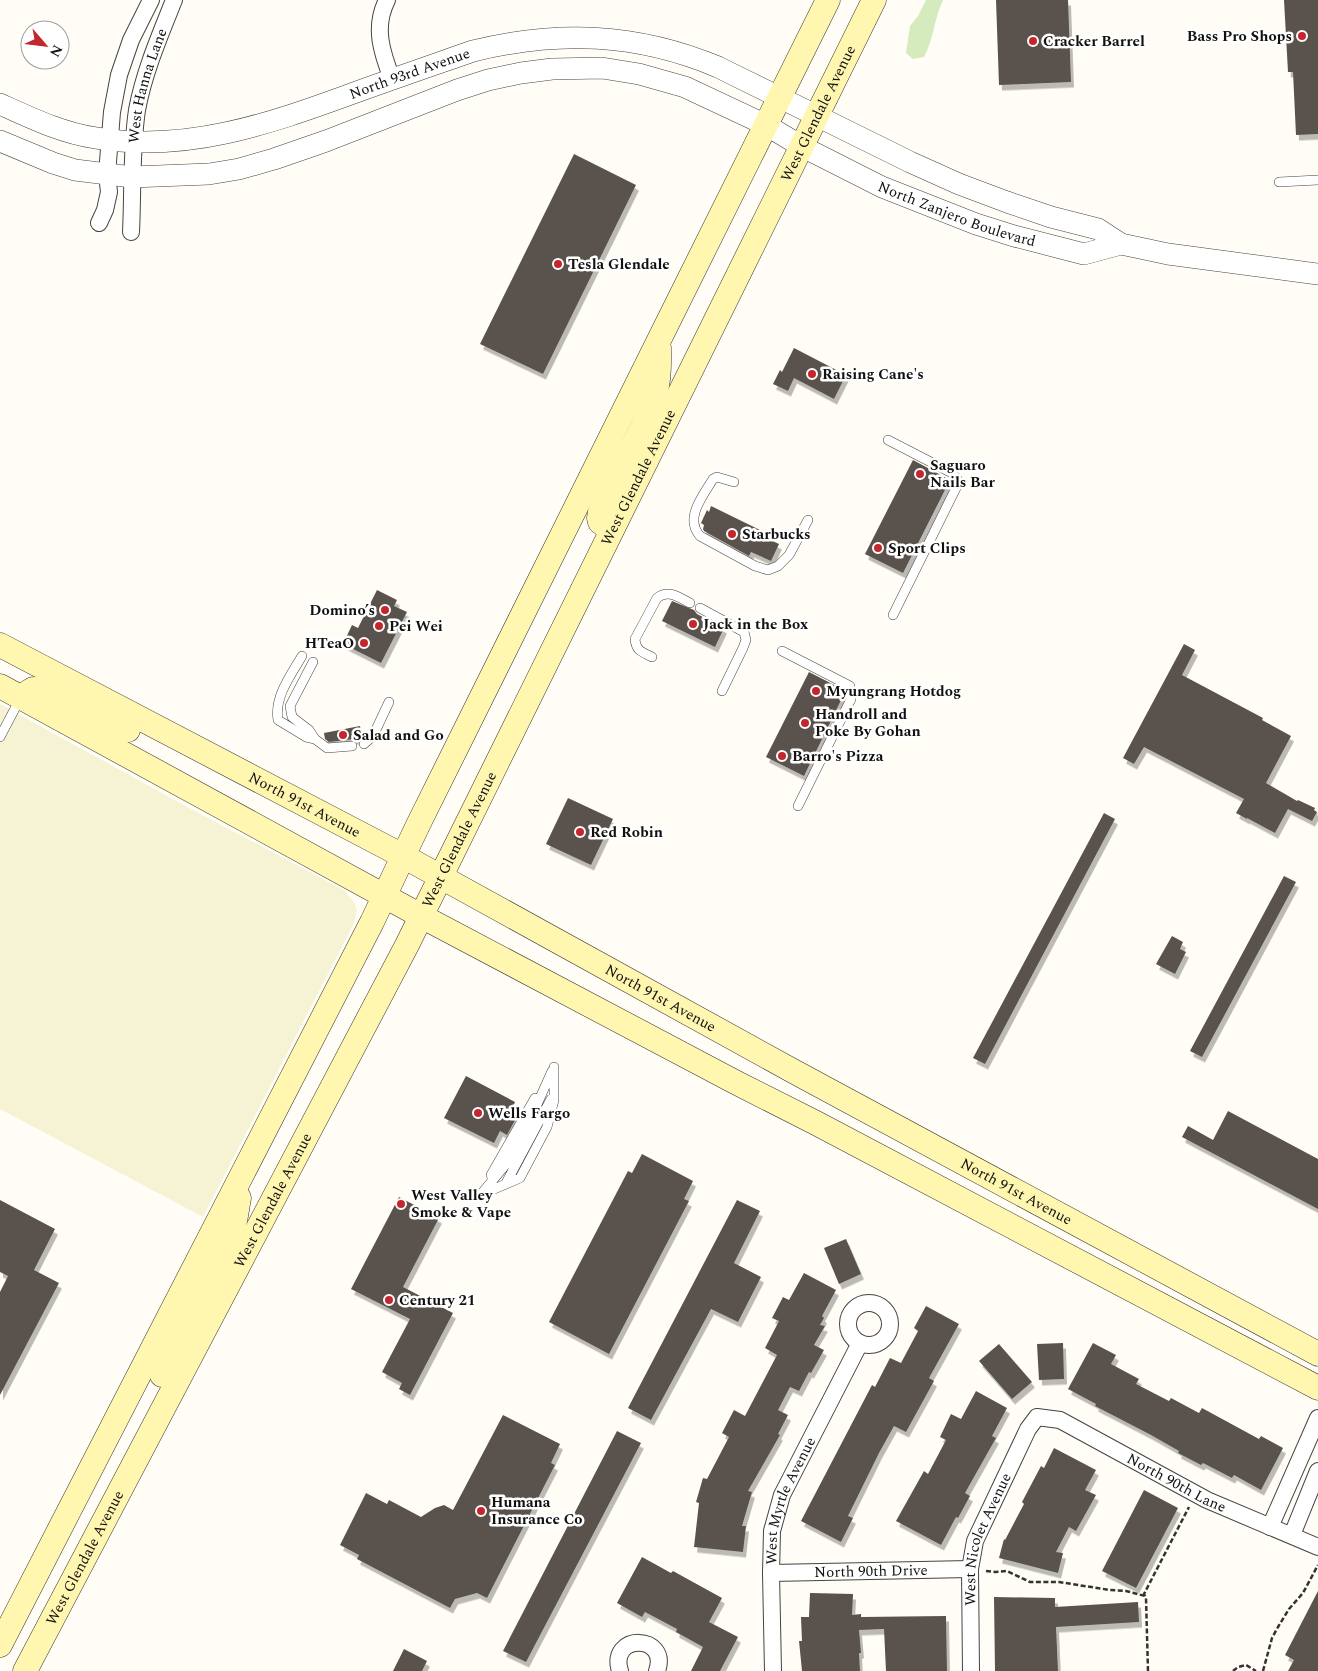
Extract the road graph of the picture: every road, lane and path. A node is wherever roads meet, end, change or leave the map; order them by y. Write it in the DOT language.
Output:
graph roads {
  1 [pos="151,0"];
  2 [pos="174,0"];
  3 [pos="387,0"];
  4 [pos="828,0"];
  5 [pos="874,0"];
  6 [pos="392,80"];
  7 [pos="779,98"];
  8 [pos="0,104"];
  9 [pos="816,117"];
  10 [pos="766,125"];
  11 [pos="110,140"];
  12 [pos="0,141"];
  13 [pos="135,142"];
  14 [pos="801,146"];
  15 [pos="107,174"];
  16 [pos="132,176"];
  17 [pos="1318,180"];
  18 [pos="1279,182"];
  19 [pos="99,223"];
  20 [pos="131,232"];
  21 [pos="1121,244"];
  22 [pos="1318,274"];
  23 [pos="660,338"];
  24 [pos="888,440"];
  25 [pos="734,482"];
  26 [pos="808,520"];
  27 [pos="612,530"];
  28 [pos="690,603"];
  29 [pos="700,608"];
  30 [pos="894,615"];
  31 [pos="0,645"];
  32 [pos="782,651"];
  33 [pos="302,656"];
  34 [pos="652,657"];
  35 [pos="312,662"];
  36 [pos="0,686"];
  37 [pos="722,691"];
  38 [pos="21,697"];
  39 [pos="389,702"];
  40 [pos="0,737"];
  41 [pos="179,739"];
  42 [pos="315,739"];
  43 [pos="364,744"];
  44 [pos="352,746"];
  45 [pos="798,806"];
  46 [pos="403,856"];
  47 [pos="441,877"];
  48 [pos="384,896"];
  49 [pos="421,916"];
  50 [pos="833,1093"];
  51 [pos="816,1123"];
  52 [pos="245,1169"];
  53 [pos="506,1183"];
  54 [pos="182,1292"];
  55 [pos="212,1314"];
  56 [pos="860,1343"];
  57 [pos="1318,1354"];
  58 [pos="1318,1388"];
  59 [pos="1037,1417"];
  60 [pos="1318,1418"];
  61 [pos="144,1444"];
  62 [pos="1318,1471"];
  63 [pos="1196,1494"];
  64 [pos="1270,1527"];
  65 [pos="1292,1535"];
  66 [pos="1318,1547"];
  67 [pos="1318,1566"];
  68 [pos="771,1573"];
  69 [pos="970,1576"];
  70 [pos="1145,1596"];
  71 [pos="0,1645"];
  72 [pos="25,1671"];
  73 [pos="620,1671"];
  74 [pos="657,1671"];
  75 [pos="774,1671"];
  76 [pos="971,1671"];
  77 [pos="1148,1671"];
  78 [pos="1233,1671"];
  79 [pos="1256,1671"];
  80 [pos="1263,1671"];
  1 -- 11 [label="street, West Hanna Lane"];
  2 -- 13 [label="street, West Hanna Lane"];
  3 -- 6 [label="street"];
  4 -- 7 [label="main road"];
  5 -- 9 [label="main road, West Glendale Avenue"];
  6 -- 7 [label="street, North 93rd Avenue"];
  6 -- 13 [label="street, North 93rd Avenue"];
  7 -- 9 [label="street, North 93rd Avenue"];
  7 -- 10 [label="main road"];
  8 -- 11 [label="street, North 93rd Avenue"];
  9 -- 14 [label="main road, West Glendale Avenue"];
  9 -- 21 [label="street, North Zanjero Boulevard"];
  10 -- 14 [label="street, North 93rd Avenue"];
  10 -- 16 [label="street, North 93rd Avenue"];
  10 -- 23 [label="main road"];
  11 -- 13 [label="street, North 93rd Avenue"];
  11 -- 15 [label="street, West Hanna Lane"];
  12 -- 15 [label="street, North 93rd Avenue"];
  13 -- 16 [label="street, West Hanna Lane"];
  14 -- 21 [label="street, North Zanjero Boulevard"];
  14 -- 27 [label="main road, West Glendale Avenue"];
  15 -- 16 [label="street, North 93rd Avenue"];
  15 -- 19 [label="street, West Hanna Lane"];
  16 -- 20 [label="street, West Hanna Lane"];
  17 -- 18 [label="lane"];
  21 -- 22 [label="street, North Zanjero Boulevard"];
  23 -- 27 [label="main road"];
  23 -- 46 [label="main road"];
  24 -- 30 [label="lane"];
  25 -- 26 [label="lane"];
  27 -- 47 [label="main road, West Glendale Avenue"];
  28 -- 34 [label="lane"];
  29 -- 37 [label="lane"];
  31 -- 41 [label="main road, North 91st Avenue"];
  32 -- 45 [label="lane"];
  33 -- 42 [label="lane"];
  35 -- 42 [label="lane"];
  36 -- 38 [label="main road"];
  38 -- 40 [label="lane"];
  38 -- 41 [label="main road"];
  38 -- 48 [label="main road"];
  39 -- 43 [label="lane"];
  41 -- 46 [label="main road, North 91st Avenue"];
  42 -- 44 [label="lane"];
  46 -- 47 [label="main road, North 91st Avenue"];
  46 -- 48 [label="main road"];
  47 -- 49 [label="main road, West Glendale Avenue"];
  47 -- 50 [label="main road, North 91st Avenue"];
  48 -- 49 [label="main road"];
  48 -- 52 [label="main road"];
  49 -- 51 [label="main road"];
  49 -- 55 [label="main road, West Glendale Avenue"];
  50 -- 51 [label="main road"];
  50 -- 57 [label="main road, North 91st Avenue"];
  51 -- 58 [label="main road"];
  52 -- 54 [label="main road"];
  52 -- 55 [label="main road"];
  53 -- 53 [label="lane"];
  54 -- 61 [label="main road"];
  54 -- 71 [label="main road"];
  55 -- 61 [label="main road, West Glendale Avenue"];
  56 -- 68 [label="street, West Myrtle Avenue"];
  59 -- 63 [label="street, North 90th Lane"];
  59 -- 69 [label="street, West Nicolet Avenue"];
  60 -- 64 [label="street"];
  61 -- 72 [label="main road, West Glendale Avenue"];
  62 -- 65 [label="street"];
  63 -- 64 [label="street, North 90th Lane"];
  63 -- 70 [label="path"];
  64 -- 65 [label="street, North 90th Lane"];
  65 -- 66 [label="street, North 90th Lane"];
  67 -- 80 [label="path"];
  68 -- 69 [label="street, North 90th Drive"];
  68 -- 75 [label="street, West Myrtle Avenue"];
  69 -- 70 [label="path"];
  69 -- 76 [label="street, West Nicolet Avenue"];
  70 -- 77 [label="path"];
  73 -- 74 [label="street"];
  78 -- 79 [label="path"];
}
